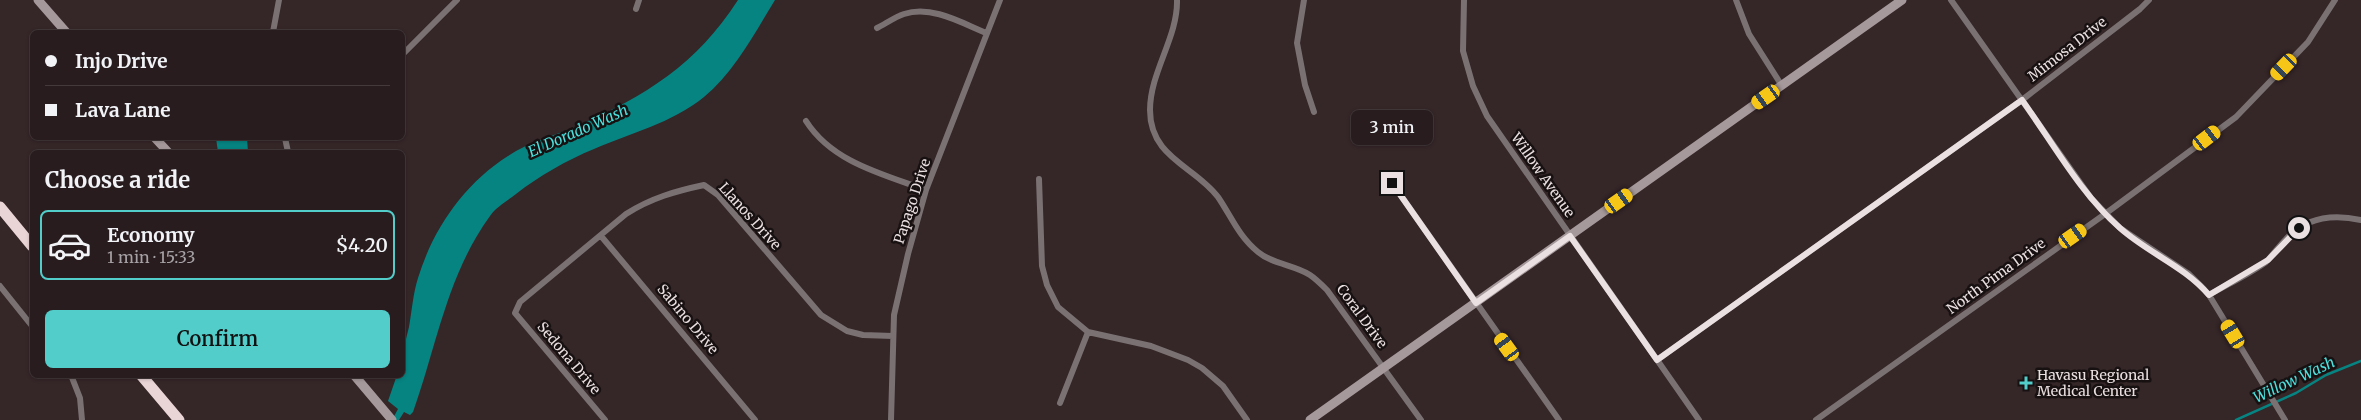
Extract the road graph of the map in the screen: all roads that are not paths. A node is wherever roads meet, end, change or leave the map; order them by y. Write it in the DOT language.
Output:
graph roads {
  1 [pos="38,0"];
  2 [pos="279,0"];
  3 [pos="457,0"];
  4 [pos="639,0"];
  5 [pos="1000,0"];
  6 [pos="1177,0"];
  7 [pos="1304,0"];
  8 [pos="1464,0"];
  9 [pos="1736,0"];
  10 [pos="1902,0"];
  11 [pos="1951,0"];
  12 [pos="2148,0"];
  13 [pos="2335,0"];
  14 [pos="636,9"];
  15 [pos="876,28"];
  16 [pos="64,30"];
  17 [pos="273,30"];
  18 [pos="986,33"];
  19 [pos="405,52"];
  20 [pos="1782,86"];
  21 [pos="2022,100"];
  22 [pos="1314,112"];
  23 [pos="806,121"];
  24 [pos="157,140"];
  25 [pos="166,150"];
  26 [pos="1039,178"];
  27 [pos="1392,183"];
  28 [pos="926,190"];
  29 [pos="0,207"];
  30 [pos="2105,214"];
  31 [pos="2361,220"];
  32 [pos="601,236"];
  33 [pos="1570,236"];
  34 [pos="30,244"];
  35 [pos="0,286"];
  36 [pos="2209,295"];
  37 [pos="1476,303"];
  38 [pos="515,313"];
  39 [pos="30,324"];
  40 [pos="1088,332"];
  41 [pos="893,336"];
  42 [pos="1657,360"];
  43 [pos="1384,368"];
  44 [pos="72,378"];
  45 [pos="144,378"];
  46 [pos="357,378"];
  47 [pos="1060,403"];
  48 [pos="82,420"];
  49 [pos="179,420"];
  50 [pos="392,420"];
  51 [pos="605,420"];
  52 [pos="755,420"];
  53 [pos="891,420"];
  54 [pos="1247,420"];
  55 [pos="1310,420"];
  56 [pos="1421,420"];
  57 [pos="1559,420"];
  58 [pos="1699,420"];
  59 [pos="1816,420"];
  60 [pos="2285,420"];
  1 -- 16 [label="main road"];
  2 -- 17 [label="street"];
  3 -- 19 [label="street"];
  4 -- 14 [label="street"];
  5 -- 18 [label="street, Papago Drive"];
  6 -- 43 [label="street, Coral Drive"];
  7 -- 22 [label="street"];
  8 -- 33 [label="street, Willow Avenue"];
  9 -- 20 [label="street"];
  10 -- 20 [label="main road"];
  11 -- 21 [label="street"];
  12 -- 21 [label="street, Mimosa Drive"];
  13 -- 30 [label="street, North Pima Drive"];
  15 -- 18 [label="street"];
  18 -- 28 [label="street, Papago Drive"];
  20 -- 33 [label="main road"];
  21 -- 30 [label="street"];
  21 -- 42 [label="street, Mimosa Drive"];
  23 -- 28 [label="street"];
  24 -- 25 [label="main road"];
  26 -- 40 [label="street"];
  27 -- 37 [label="street"];
  28 -- 41 [label="street, Papago Drive"];
  29 -- 34 [label="highway"];
  30 -- 36 [label="street"];
  30 -- 59 [label="street, North Pima Drive"];
  31 -- 36 [label="street"];
  32 -- 38 [label="street, Llanos Drive"];
  32 -- 41 [label="street, Llanos Drive"];
  32 -- 52 [label="street, Sabino Drive"];
  33 -- 37 [label="main road"];
  33 -- 42 [label="street, Willow Avenue"];
  35 -- 39 [label="street"];
  36 -- 60 [label="street"];
  37 -- 43 [label="main road"];
  37 -- 57 [label="street"];
  38 -- 51 [label="street, Sedona Drive"];
  40 -- 47 [label="street"];
  40 -- 54 [label="street"];
  41 -- 53 [label="street, Papago Drive"];
  42 -- 58 [label="street, Willow Avenue"];
  43 -- 55 [label="main road"];
  43 -- 56 [label="street, Coral Drive"];
  44 -- 48 [label="street"];
  45 -- 49 [label="highway"];
  46 -- 50 [label="main road"];
}
